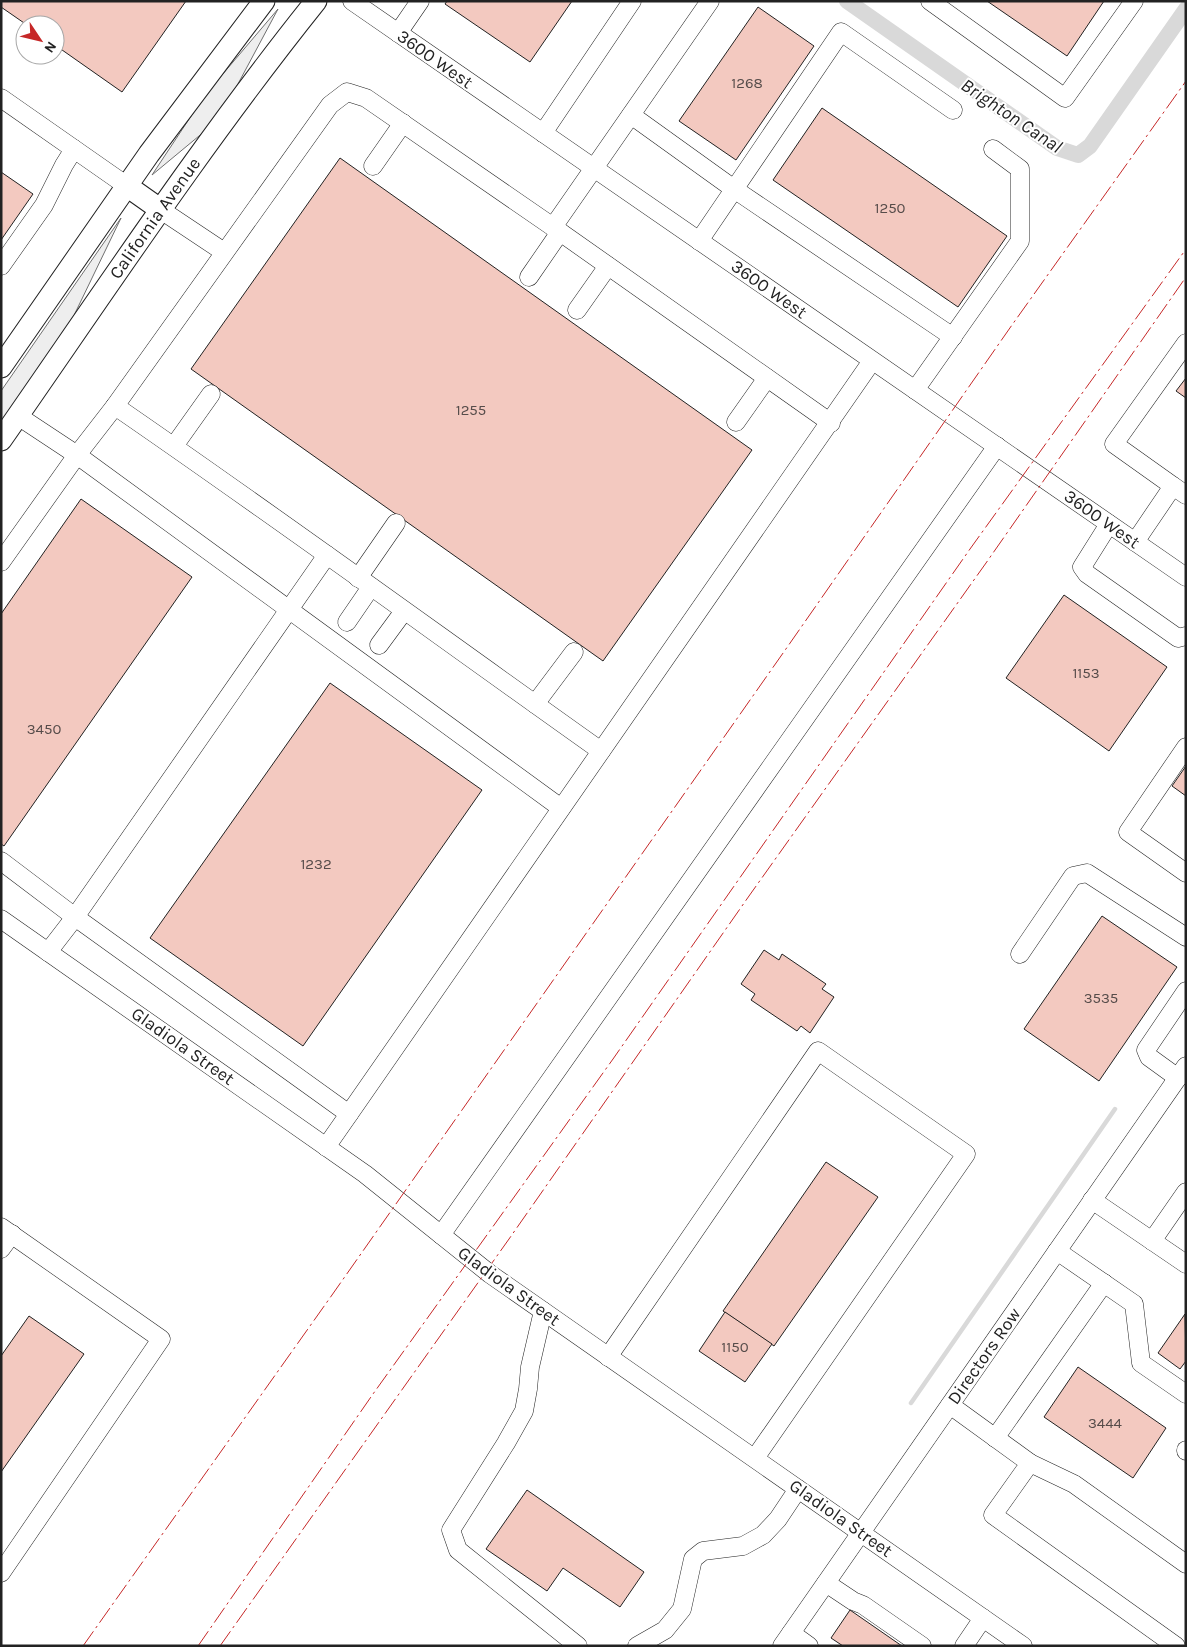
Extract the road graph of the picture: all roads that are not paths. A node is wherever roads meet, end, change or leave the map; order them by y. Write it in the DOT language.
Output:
graph roads {
  1 [pos="264,1"];
  2 [pos="316,1"];
  3 [pos="352,1"];
  4 [pos="420,1"];
  5 [pos="632,1"];
  6 [pos="710,1"];
  7 [pos="930,1"];
  8 [pos="1134,1"];
  9 [pos="398,33"];
  10 [pos="1,98"];
  11 [pos="953,110"];
  12 [pos="631,115"];
  13 [pos="403,123"];
  14 [pos="543,133"];
  15 [pos="74,149"];
  16 [pos="994,149"];
  17 [pos="373,166"];
  18 [pos="594,169"];
  19 [pos="127,186"];
  20 [pos="734,189"];
  21 [pos="161,210"];
  22 [pos="557,230"];
  23 [pos="699,241"];
  24 [pos="224,252"];
  25 [pos="1,266"];
  26 [pos="608,266"];
  27 [pos="529,277"];
  28 [pos="577,310"];
  29 [pos="952,337"];
  30 [pos="1186,343"];
  31 [pos="872,361"];
  32 [pos="1,367"];
  33 [pos="767,378"];
  34 [pos="915,390"];
  35 [pos="211,394"];
  36 [pos="115,406"];
  37 [pos="18,416"];
  38 [pos="736,422"];
  39 [pos="831,422"];
  40 [pos="1,440"];
  41 [pos="174,446"];
  42 [pos="997,446"];
  43 [pos="77,455"];
  44 [pos="1180,491"];
  45 [pos="396,523"];
  46 [pos="1109,524"];
  47 [pos="1135,542"];
  48 [pos="327,555"];
  49 [pos="1,562"];
  50 [pos="1186,577"];
  51 [pos="364,583"];
  52 [pos="289,610"];
  53 [pos="404,611"];
  54 [pos="347,622"];
  55 [pos="1186,636"];
  56 [pos="379,645"];
  57 [pos="574,652"];
  58 [pos="535,704"];
  59 [pos="1186,747"];
  60 [pos="600,751"];
  61 [pos="561,808"];
  62 [pos="1,861"];
  63 [pos="1186,873"];
  64 [pos="75,917"];
  65 [pos="1,919"];
  66 [pos="1186,937"];
  67 [pos="48,952"];
  68 [pos="1020,954"];
  69 [pos="1186,991"];
  70 [pos="1182,1072"];
  71 [pos="349,1114"];
  72 [pos="326,1147"];
  73 [pos="1186,1192"];
  74 [pos="1092,1200"];
  75 [pos="6,1230"];
  76 [pos="441,1235"];
  77 [pos="1152,1241"];
  78 [pos="1,1249"];
  79 [pos="1057,1251"];
  80 [pos="1186,1264"];
  81 [pos="1104,1283"];
  82 [pos="543,1311"];
  83 [pos="608,1357"];
  84 [pos="1186,1394"];
  85 [pos="950,1405"];
  86 [pos="995,1438"];
  87 [pos="755,1458"];
  88 [pos="1030,1463"];
  89 [pos="798,1489"];
  90 [pos="861,1533"];
  91 [pos="1186,1564"];
  92 [pos="1,1573"];
  93 [pos="826,1583"];
  94 [pos="983,1618"];
  95 [pos="787,1639"];
  96 [pos="578,1646"];
  97 [pos="637,1646"];
  98 [pos="810,1646"];
  99 [pos="922,1646"];
  100 [pos="964,1646"];
  101 [pos="1023,1646"];
  102 [pos="1176,1646"];
  1 -- 19 [label="main road"];
  2 -- 21 [label="main road, California Avenue"];
  3 -- 9 [label="street, 3600 West"];
  4 -- 9 [label="street"];
  5 -- 14 [label="street"];
  6 -- 12 [label="street"];
  7 -- 8 [label="street"];
  9 -- 14 [label="street, 3600 West"];
  10 -- 15 [label="street"];
  11 -- 20 [label="street"];
  12 -- 18 [label="street"];
  12 -- 20 [label="street"];
  13 -- 17 [label="street"];
  13 -- 22 [label="street"];
  13 -- 24 [label="street"];
  14 -- 18 [label="street, 3600 West"];
  15 -- 19 [label="street"];
  15 -- 25 [label="street"];
  16 -- 29 [label="street"];
  18 -- 22 [label="street"];
  18 -- 23 [label="street, 3600 West"];
  19 -- 21 [label="main road"];
  19 -- 32 [label="main road"];
  20 -- 23 [label="street"];
  20 -- 29 [label="street"];
  21 -- 24 [label="street"];
  21 -- 37 [label="main road, California Avenue"];
  22 -- 26 [label="street"];
  22 -- 27 [label="street"];
  23 -- 31 [label="street, 3600 West"];
  24 -- 36 [label="street"];
  26 -- 28 [label="street"];
  26 -- 33 [label="street"];
  29 -- 34 [label="street"];
  30 -- 44 [label="street"];
  31 -- 34 [label="street, 3600 West"];
  31 -- 39 [label="street"];
  33 -- 38 [label="street"];
  33 -- 39 [label="street"];
  34 -- 42 [label="street, 3600 West"];
  35 -- 41 [label="street"];
  36 -- 41 [label="street"];
  36 -- 43 [label="street"];
  37 -- 40 [label="main road, California Avenue"];
  37 -- 43 [label="street"];
  39 -- 60 [label="street"];
  41 -- 48 [label="street"];
  42 -- 46 [label="street, 3600 West"];
  42 -- 76 [label="street"];
  43 -- 49 [label="street"];
  43 -- 52 [label="street"];
  44 -- 47 [label="street"];
  45 -- 51 [label="street"];
  46 -- 47 [label="street, 3600 West"];
  46 -- 55 [label="street"];
  47 -- 50 [label="street, 3600 West"];
  48 -- 51 [label="street"];
  48 -- 52 [label="street"];
  51 -- 53 [label="street"];
  51 -- 54 [label="street"];
  52 -- 61 [label="street"];
  52 -- 64 [label="street"];
  53 -- 56 [label="street"];
  53 -- 58 [label="street"];
  57 -- 58 [label="street"];
  58 -- 60 [label="street"];
  59 -- 63 [label="street"];
  60 -- 61 [label="street"];
  61 -- 71 [label="street"];
  62 -- 64 [label="street"];
  64 -- 67 [label="street"];
  64 -- 71 [label="street"];
  65 -- 67 [label="street, Gladiola Street"];
  66 -- 68 [label="street"];
  67 -- 72 [label="street, Gladiola Street"];
  69 -- 70 [label="street"];
  70 -- 74 [label="street, Directors Row"];
  71 -- 72 [label="street"];
  72 -- 76 [label="street, Gladiola Street"];
  73 -- 77 [label="street"];
  74 -- 77 [label="street"];
  74 -- 79 [label="street, Directors Row"];
  75 -- 78 [label="street"];
  75 -- 92 [label="street"];
  76 -- 82 [label="street, Gladiola Street"];
  77 -- 80 [label="street"];
  79 -- 81 [label="street"];
  79 -- 85 [label="street, Directors Row"];
  81 -- 84 [label="street"];
  81 -- 86 [label="street"];
  82 -- 83 [label="street, Gladiola Street"];
  82 -- 96 [label="street"];
  83 -- 87 [label="street, Gladiola Street"];
  83 -- 87 [label="street"];
  85 -- 86 [label="street"];
  85 -- 90 [label="street, Directors Row"];
  86 -- 88 [label="street"];
  87 -- 89 [label="street, Gladiola Street"];
  88 -- 91 [label="street"];
  88 -- 102 [label="street"];
  89 -- 90 [label="street, Gladiola Street"];
  89 -- 97 [label="street"];
  90 -- 93 [label="street, Directors Row"];
  90 -- 94 [label="street, Gladiola Street"];
  93 -- 95 [label="street, Directors Row"];
  93 -- 99 [label="street"];
  94 -- 100 [label="street"];
  94 -- 101 [label="street, Gladiola Street"];
  95 -- 98 [label="street"];
}
